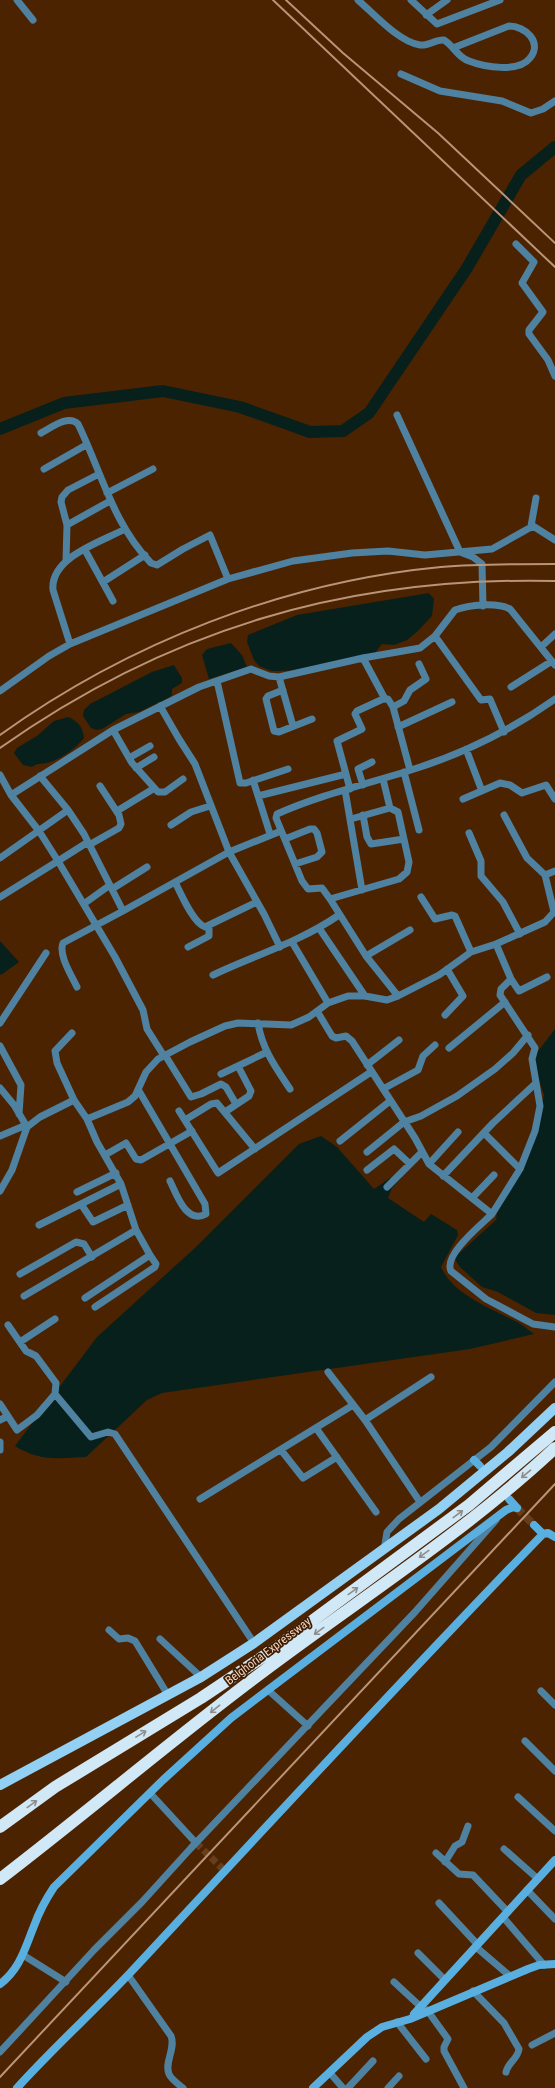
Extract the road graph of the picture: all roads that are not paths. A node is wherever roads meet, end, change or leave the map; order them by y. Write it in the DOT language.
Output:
graph roads {
  1 [pos="17,0"];
  2 [pos="358,0"];
  3 [pos="411,0"];
  4 [pos="447,0"];
  5 [pos="500,0"];
  6 [pos="426,15"];
  7 [pos="33,20"];
  8 [pos="453,48"];
  9 [pos="401,74"];
  10 [pos="555,101"];
  11 [pos="516,244"];
  12 [pos="555,376"];
  13 [pos="397,415"];
  14 [pos="41,433"];
  15 [pos="86,445"];
  16 [pos="44,469"];
  17 [pos="153,469"];
  18 [pos="98,474"];
  19 [pos="107,493"];
  20 [pos="536,498"];
  21 [pos="110,501"];
  22 [pos="67,525"];
  23 [pos="531,526"];
  24 [pos="125,529"];
  25 [pos="555,540"];
  26 [pos="85,550"];
  27 [pos="460,552"];
  28 [pos="145,555"];
  29 [pos="66,561"];
  30 [pos="228,579"];
  31 [pos="103,582"];
  32 [pos="113,601"];
  33 [pos="483,606"];
  34 [pos="555,634"];
  35 [pos="434,636"];
  36 [pos="70,644"];
  37 [pos="541,647"];
  38 [pos="364,658"];
  39 [pos="554,663"];
  40 [pos="419,664"];
  41 [pos="279,677"];
  42 [pos="217,681"];
  43 [pos="511,687"];
  44 [pos="283,690"];
  45 [pos="0,691"];
  46 [pos="385,699"];
  47 [pos="555,699"];
  48 [pos="452,702"];
  49 [pos="160,706"];
  50 [pos="393,707"];
  51 [pos="312,719"];
  52 [pos="293,726"];
  53 [pos="398,727"];
  54 [pos="113,730"];
  55 [pos="504,732"];
  56 [pos="150,746"];
  57 [pos="466,749"];
  58 [pos="154,757"];
  59 [pos="129,758"];
  60 [pos="372,762"];
  61 [pos="136,768"];
  62 [pos="288,769"];
  63 [pos="407,771"];
  64 [pos="346,774"];
  65 [pos="0,776"];
  66 [pos="40,776"];
  67 [pos="183,779"];
  68 [pos="383,779"];
  69 [pos="253,780"];
  70 [pos="363,785"];
  71 [pos="100,786"];
  72 [pos="154,789"];
  73 [pos="347,790"];
  74 [pos="482,791"];
  75 [pos="11,795"];
  76 [pos="258,796"];
  77 [pos="463,799"];
  78 [pos="555,800"];
  79 [pos="210,806"];
  80 [pos="390,808"];
  81 [pos="68,810"];
  82 [pos="117,812"];
  83 [pos="363,815"];
  84 [pos="504,815"];
  85 [pos="351,819"];
  86 [pos="172,825"];
  87 [pos="419,830"];
  88 [pos="281,831"];
  89 [pos="39,832"];
  90 [pos="469,833"];
  91 [pos="270,834"];
  92 [pos="285,839"];
  93 [pos="404,840"];
  94 [pos="88,843"];
  95 [pos="229,852"];
  96 [pos="0,858"];
  97 [pos="58,861"];
  98 [pos="295,864"];
  99 [pos="147,867"];
  100 [pos="555,871"];
  101 [pos="545,875"];
  102 [pos="175,882"];
  103 [pos="111,887"];
  104 [pos="362,890"];
  105 [pos="0,897"];
  106 [pos="421,897"];
  107 [pos="330,899"];
  108 [pos="257,902"];
  109 [pos="85,903"];
  110 [pos="123,911"];
  111 [pos="339,915"];
  112 [pos="98,925"];
  113 [pos="208,926"];
  114 [pos="319,928"];
  115 [pos="410,930"];
  116 [pos="520,934"];
  117 [pos="292,942"];
  118 [pos="496,944"];
  119 [pos="188,947"];
  120 [pos="280,947"];
  121 [pos="471,952"];
  122 [pos="46,953"];
  123 [pos="366,956"];
  124 [pos="447,969"];
  125 [pos="213,975"];
  126 [pos="547,977"];
  127 [pos="511,979"];
  128 [pos="77,988"];
  129 [pos="365,996"];
  130 [pos="398,996"];
  131 [pos="505,1002"];
  132 [pos="328,1004"];
  133 [pos="317,1011"];
  134 [pos="445,1015"];
  135 [pos="0,1023"];
  136 [pos="258,1023"];
  137 [pos="72,1033"];
  138 [pos="528,1035"];
  139 [pos="399,1040"];
  140 [pos="435,1045"];
  141 [pos="0,1046"];
  142 [pos="449,1048"];
  143 [pos="267,1052"];
  144 [pos="164,1055"];
  145 [pos="368,1065"];
  146 [pos="238,1066"];
  147 [pos="372,1072"];
  148 [pos="221,1074"];
  149 [pos="536,1083"];
  150 [pos="0,1088"];
  151 [pos="290,1089"];
  152 [pos="383,1089"];
  153 [pos="139,1091"];
  154 [pos="74,1100"];
  155 [pos="390,1101"];
  156 [pos="236,1104"];
  157 [pos="179,1111"];
  158 [pos="225,1112"];
  159 [pos="19,1114"];
  160 [pos="87,1119"];
  161 [pos="185,1120"];
  162 [pos="404,1122"];
  163 [pos="27,1126"];
  164 [pos="192,1131"];
  165 [pos="458,1132"];
  166 [pos="484,1133"];
  167 [pos="0,1136"];
  168 [pos="340,1141"];
  169 [pos="170,1144"];
  170 [pos="255,1149"];
  171 [pos="367,1152"];
  172 [pos="422,1152"];
  173 [pos="105,1155"];
  174 [pos="410,1164"];
  175 [pos="429,1164"];
  176 [pos="520,1169"];
  177 [pos="367,1170"];
  178 [pos="116,1173"];
  179 [pos="494,1175"];
  180 [pos="443,1176"];
  181 [pos="170,1181"];
  182 [pos="121,1184"];
  183 [pos="387,1187"];
  184 [pos="0,1191"];
  185 [pos="77,1192"];
  186 [pos="472,1198"];
  187 [pos="81,1204"];
  188 [pos="128,1205"];
  189 [pos="492,1214"];
  190 [pos="39,1225"];
  191 [pos="136,1230"];
  192 [pos="150,1255"];
  193 [pos="92,1257"];
  194 [pos="20,1274"];
  195 [pos="24,1296"];
  196 [pos="85,1298"];
  197 [pos="95,1307"];
  198 [pos="55,1319"];
  199 [pos="8,1325"];
  200 [pos="555,1327"];
  201 [pos="20,1342"];
  202 [pos="328,1372"];
  203 [pos="431,1377"];
  204 [pos="555,1382"];
  205 [pos="55,1394"];
  206 [pos="0,1404"];
  207 [pos="354,1405"];
  208 [pos="555,1408"];
  209 [pos="8,1416"];
  210 [pos="0,1420"];
  211 [pos="364,1420"];
  212 [pos="316,1428"];
  213 [pos="555,1432"];
  214 [pos="0,1442"];
  215 [pos="555,1448"];
  216 [pos="0,1450"];
  217 [pos="281,1450"];
  218 [pos="337,1457"];
  219 [pos="509,1499"];
  220 [pos="200,1500"];
  221 [pos="420,1502"];
  222 [pos="376,1512"];
  223 [pos="502,1513"];
  224 [pos="534,1525"];
  225 [pos="544,1534"];
  226 [pos="555,1536"];
  227 [pos="384,1550"];
  228 [pos="109,1630"];
  229 [pos="160,1639"];
  230 [pos="254,1643"];
  231 [pos="201,1676"];
  232 [pos="268,1690"];
  233 [pos="541,1691"];
  234 [pos="168,1695"];
  235 [pos="555,1705"];
  236 [pos="308,1726"];
  237 [pos="526,1741"];
  238 [pos="555,1771"];
  239 [pos="0,1785"];
  240 [pos="150,1793"];
  241 [pos="518,1797"];
  242 [pos="468,1826"];
  243 [pos="0,1827"];
  244 [pos="555,1831"];
  245 [pos="196,1843"];
  246 [pos="504,1849"];
  247 [pos="436,1853"];
  248 [pos="445,1862"];
  249 [pos="554,1862"];
  250 [pos="0,1879"];
  251 [pos="538,1879"];
  252 [pos="527,1890"];
  253 [pos="439,1903"];
  254 [pos="505,1914"];
  255 [pos="555,1919"];
  256 [pos="477,1946"];
  257 [pos="418,1953"];
  258 [pos="23,1955"];
  259 [pos="555,1964"];
  260 [pos="544,1965"];
  261 [pos="128,1975"];
  262 [pos="510,1976"];
  263 [pos="445,1980"];
  264 [pos="66,1982"];
  265 [pos="394,1982"];
  266 [pos="0,1984"];
  267 [pos="473,1991"];
  268 [pos="424,2009"];
  269 [pos="397,2022"];
  270 [pos="555,2033"];
  271 [pos="532,2045"];
  272 [pos="0,2052"];
  273 [pos="426,2059"];
  274 [pos="373,2061"];
  275 [pos="506,2072"];
  276 [pos="330,2073"];
  277 [pos="399,2076"];
  278 [pos="392,2086"];
  279 [pos="17,2088"];
  280 [pos="182,2088"];
  281 [pos="313,2088"];
  282 [pos="343,2088"];
  283 [pos="348,2088"];
  284 [pos="464,2088"];
  1 -- 7 [label="street"];
  2 -- 8 [label="street"];
  3 -- 6 [label="street"];
  4 -- 6 [label="street"];
  5 -- 6 [label="street"];
  8 -- 8 [label="street"];
  9 -- 10 [label="street"];
  11 -- 12 [label="street"];
  13 -- 27 [label="street"];
  14 -- 15 [label="street"];
  15 -- 16 [label="street"];
  15 -- 18 [label="street"];
  17 -- 19 [label="street"];
  18 -- 19 [label="street"];
  18 -- 22 [label="street"];
  19 -- 21 [label="street"];
  20 -- 23 [label="street"];
  21 -- 22 [label="street"];
  21 -- 24 [label="street"];
  22 -- 29 [label="street"];
  23 -- 25 [label="street"];
  23 -- 27 [label="street"];
  24 -- 26 [label="street"];
  24 -- 28 [label="street"];
  26 -- 29 [label="street"];
  26 -- 31 [label="street"];
  27 -- 30 [label="street"];
  27 -- 33 [label="street"];
  28 -- 30 [label="street"];
  28 -- 31 [label="street"];
  29 -- 36 [label="street"];
  30 -- 36 [label="street"];
  31 -- 32 [label="street"];
  33 -- 35 [label="street"];
  33 -- 37 [label="street"];
  34 -- 37 [label="street"];
  35 -- 38 [label="street"];
  35 -- 55 [label="street"];
  36 -- 45 [label="street"];
  37 -- 39 [label="street"];
  38 -- 41 [label="street"];
  38 -- 46 [label="street"];
  39 -- 43 [label="street"];
  40 -- 50 [label="street"];
  41 -- 42 [label="street"];
  41 -- 44 [label="street"];
  42 -- 49 [label="street"];
  42 -- 69 [label="street"];
  44 -- 52 [label="street"];
  44 -- 52 [label="street"];
  46 -- 50 [label="street"];
  46 -- 64 [label="street"];
  47 -- 55 [label="street"];
  48 -- 53 [label="street"];
  49 -- 54 [label="street"];
  49 -- 79 [label="street"];
  50 -- 53 [label="street"];
  51 -- 52 [label="street"];
  53 -- 63 [label="street"];
  54 -- 59 [label="street"];
  54 -- 66 [label="street"];
  55 -- 57 [label="street"];
  56 -- 59 [label="street"];
  57 -- 63 [label="street"];
  57 -- 74 [label="street"];
  58 -- 61 [label="street"];
  59 -- 61 [label="street"];
  60 -- 70 [label="street"];
  61 -- 72 [label="street"];
  62 -- 69 [label="street"];
  63 -- 68 [label="street"];
  63 -- 87 [label="street"];
  64 -- 73 [label="street"];
  64 -- 76 [label="street"];
  65 -- 75 [label="street"];
  66 -- 75 [label="street"];
  66 -- 81 [label="street"];
  67 -- 72 [label="street"];
  68 -- 70 [label="street"];
  68 -- 80 [label="street"];
  69 -- 76 [label="street"];
  70 -- 73 [label="street"];
  71 -- 82 [label="street"];
  72 -- 82 [label="street"];
  73 -- 85 [label="street"];
  73 -- 88 [label="street"];
  74 -- 77 [label="street"];
  74 -- 78 [label="street"];
  75 -- 89 [label="street"];
  76 -- 91 [label="street"];
  79 -- 86 [label="street"];
  79 -- 95 [label="street"];
  80 -- 83 [label="street"];
  80 -- 93 [label="street"];
  81 -- 89 [label="street"];
  81 -- 94 [label="street"];
  82 -- 94 [label="street"];
  83 -- 85 [label="street"];
  83 -- 93 [label="street"];
  84 -- 101 [label="street"];
  85 -- 104 [label="street"];
  88 -- 91 [label="street"];
  88 -- 92 [label="street"];
  89 -- 96 [label="street"];
  89 -- 97 [label="street"];
  90 -- 116 [label="street"];
  91 -- 95 [label="street"];
  92 -- 98 [label="street"];
  92 -- 98 [label="street"];
  93 -- 104 [label="street"];
  94 -- 97 [label="street"];
  94 -- 103 [label="street"];
  95 -- 102 [label="street"];
  95 -- 108 [label="street"];
  97 -- 105 [label="street"];
  97 -- 109 [label="street"];
  98 -- 107 [label="street"];
  99 -- 103 [label="street"];
  100 -- 101 [label="street"];
  101 -- 116 [label="street"];
  102 -- 110 [label="street"];
  102 -- 113 [label="street"];
  103 -- 109 [label="street"];
  103 -- 110 [label="street"];
  104 -- 107 [label="street"];
  106 -- 121 [label="street"];
  107 -- 111 [label="street"];
  108 -- 113 [label="street"];
  108 -- 120 [label="street"];
  109 -- 112 [label="street"];
  110 -- 112 [label="street"];
  111 -- 114 [label="street"];
  111 -- 123 [label="street"];
  112 -- 128 [label="street"];
  112 -- 144 [label="street"];
  113 -- 119 [label="street"];
  114 -- 117 [label="street"];
  114 -- 129 [label="street"];
  115 -- 123 [label="street"];
  116 -- 118 [label="street"];
  117 -- 120 [label="street"];
  117 -- 132 [label="street"];
  118 -- 121 [label="street"];
  118 -- 127 [label="street"];
  120 -- 125 [label="street"];
  121 -- 124 [label="street"];
  122 -- 135 [label="street"];
  123 -- 130 [label="street"];
  124 -- 130 [label="street"];
  124 -- 134 [label="street"];
  126 -- 127 [label="street"];
  127 -- 131 [label="street"];
  129 -- 130 [label="street"];
  129 -- 132 [label="street"];
  131 -- 138 [label="street"];
  131 -- 142 [label="street"];
  132 -- 133 [label="street"];
  133 -- 136 [label="street"];
  133 -- 145 [label="street"];
  136 -- 143 [label="street"];
  136 -- 144 [label="street"];
  137 -- 154 [label="street"];
  138 -- 149 [label="street"];
  138 -- 162 [label="street"];
  139 -- 145 [label="street"];
  140 -- 152 [label="street"];
  141 -- 159 [label="street"];
  143 -- 146 [label="street"];
  143 -- 151 [label="street"];
  144 -- 153 [label="street"];
  144 -- 156 [label="street"];
  145 -- 147 [label="street"];
  146 -- 148 [label="street"];
  146 -- 156 [label="street"];
  147 -- 152 [label="street"];
  147 -- 170 [label="street"];
  149 -- 166 [label="street"];
  149 -- 176 [label="street"];
  150 -- 159 [label="street"];
  152 -- 155 [label="street"];
  153 -- 160 [label="street"];
  153 -- 169 [label="street"];
  154 -- 160 [label="street"];
  154 -- 163 [label="street"];
  155 -- 162 [label="street"];
  155 -- 168 [label="street"];
  156 -- 158 [label="street"];
  157 -- 161 [label="street"];
  158 -- 161 [label="street"];
  158 -- 170 [label="street"];
  159 -- 163 [label="street"];
  160 -- 173 [label="street"];
  161 -- 164 [label="street"];
  162 -- 171 [label="street"];
  162 -- 172 [label="street"];
  163 -- 167 [label="street"];
  163 -- 184 [label="street"];
  164 -- 169 [label="street"];
  164 -- 170 [label="street"];
  165 -- 175 [label="street"];
  166 -- 176 [label="street"];
  166 -- 180 [label="street"];
  169 -- 173 [label="street"];
  169 -- 181 [label="street"];
  172 -- 174 [label="street"];
  172 -- 175 [label="street"];
  173 -- 178 [label="street"];
  174 -- 177 [label="street"];
  174 -- 183 [label="street"];
  175 -- 180 [label="street"];
  176 -- 189 [label="street"];
  178 -- 182 [label="street"];
  178 -- 185 [label="street"];
  179 -- 186 [label="street"];
  180 -- 186 [label="street"];
  182 -- 187 [label="street"];
  182 -- 188 [label="street"];
  186 -- 189 [label="street"];
  187 -- 188 [label="street"];
  187 -- 190 [label="street"];
  188 -- 191 [label="street"];
  189 -- 200 [label="street"];
  191 -- 192 [label="street"];
  191 -- 193 [label="street"];
  192 -- 196 [label="street"];
  192 -- 197 [label="street"];
  193 -- 194 [label="street"];
  193 -- 195 [label="street"];
  198 -- 201 [label="street"];
  199 -- 201 [label="street"];
  201 -- 205 [label="street"];
  202 -- 207 [label="street"];
  203 -- 211 [label="street"];
  204 -- 221 [label="street"];
  205 -- 209 [label="street"];
  205 -- 230 [label="street"];
  206 -- 209 [label="street"];
  207 -- 211 [label="street"];
  207 -- 212 [label="street"];
  208 -- 227 [label="main road"];
  209 -- 210 [label="street"];
  211 -- 221 [label="street"];
  212 -- 217 [label="street"];
  212 -- 218 [label="street"];
  243 -- 213 [label="highway, Belghoria Expressway, one-way"];
  214 -- 216 [label="street"];
  215 -- 250 [label="highway, Belghoria Expressway, one-way"];
  217 -- 218 [label="street"];
  217 -- 220 [label="street"];
  218 -- 222 [label="street"];
  219 -- 223 [label="street"];
  221 -- 227 [label="street"];
  223 -- 232 [label="street"];
  223 -- 236 [label="street"];
  224 -- 225 [label="street"];
  225 -- 226 [label="street"];
  225 -- 261 [label="street"];
  227 -- 230 [label="main road"];
  228 -- 234 [label="street"];
  229 -- 231 [label="street"];
  230 -- 231 [label="main road"];
  231 -- 234 [label="main road"];
  232 -- 236 [label="street"];
  232 -- 240 [label="street"];
  233 -- 235 [label="street"];
  234 -- 239 [label="main road"];
  236 -- 245 [label="street"];
  237 -- 238 [label="street"];
  240 -- 245 [label="street"];
  240 -- 258 [label="street"];
  241 -- 244 [label="street"];
  242 -- 248 [label="street"];
  245 -- 264 [label="street"];
  246 -- 251 [label="street"];
  247 -- 248 [label="street"];
  248 -- 254 [label="street"];
  249 -- 251 [label="street"];
  251 -- 252 [label="street"];
  252 -- 254 [label="street"];
  252 -- 255 [label="street"];
  253 -- 256 [label="street"];
  254 -- 256 [label="street"];
  254 -- 260 [label="street"];
  256 -- 262 [label="street"];
  256 -- 263 [label="street"];
  257 -- 263 [label="street"];
  258 -- 264 [label="street"];
  258 -- 266 [label="street"];
  259 -- 260 [label="street"];
  260 -- 262 [label="street"];
  261 -- 279 [label="street"];
  261 -- 280 [label="street"];
  262 -- 267 [label="street"];
  263 -- 268 [label="street"];
  264 -- 272 [label="street"];
  265 -- 268 [label="street"];
  267 -- 268 [label="street"];
  267 -- 275 [label="street"];
  268 -- 269 [label="street"];
  268 -- 284 [label="street"];
  269 -- 273 [label="street"];
  269 -- 276 [label="street"];
  270 -- 271 [label="street"];
  274 -- 283 [label="street"];
  276 -- 281 [label="street"];
  276 -- 282 [label="street"];
  277 -- 278 [label="street"];
}
